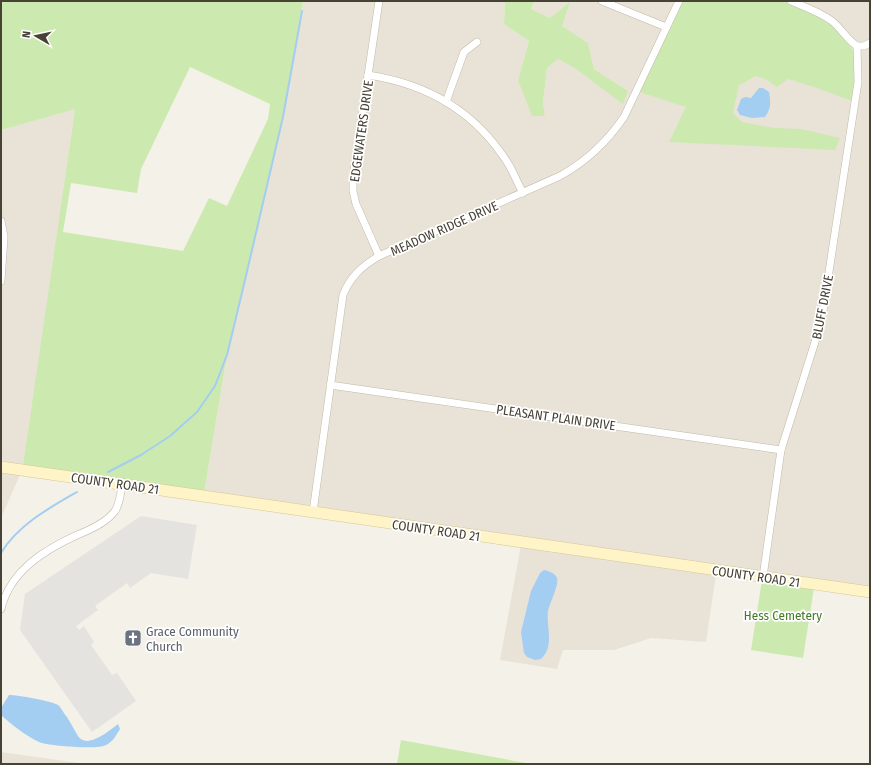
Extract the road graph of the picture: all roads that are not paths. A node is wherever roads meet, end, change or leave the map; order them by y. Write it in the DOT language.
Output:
graph roads {
  1 [pos="379,1"];
  2 [pos="602,1"];
  3 [pos="679,1"];
  4 [pos="791,1"];
  5 [pos="666,27"];
  6 [pos="477,42"];
  7 [pos="870,43"];
  8 [pos="857,46"];
  9 [pos="368,75"];
  10 [pos="446,102"];
  11 [pos="522,193"];
  12 [pos="1,221"];
  13 [pos="379,256"];
  14 [pos="1,281"];
  15 [pos="330,384"];
  16 [pos="781,450"];
  17 [pos="1,467"];
  18 [pos="122,484"];
  19 [pos="313,512"];
  20 [pos="763,577"];
  21 [pos="870,592"];
  22 [pos="1,609"];
  1 -- 9 [label="street, EDGEWATERS DRIVE"];
  2 -- 5 [label="street"];
  3 -- 5 [label="street, MEADOW RIDGE DRIVE"];
  4 -- 8 [label="street"];
  5 -- 11 [label="street, MEADOW RIDGE DRIVE"];
  6 -- 10 [label="street"];
  7 -- 8 [label="street"];
  8 -- 16 [label="street, BLUFF DRIVE"];
  9 -- 10 [label="street"];
  9 -- 13 [label="street, EDGEWATERS DRIVE"];
  10 -- 11 [label="street"];
  11 -- 13 [label="street, MEADOW RIDGE DRIVE"];
  12 -- 14 [label="street"];
  13 -- 15 [label="street, MEADOW RIDGE DRIVE"];
  15 -- 16 [label="street, PLEASANT PLAIN DRIVE"];
  15 -- 19 [label="street, MEADOW RIDGE DRIVE"];
  16 -- 20 [label="street, BLUFF DRIVE"];
  17 -- 18 [label="street, COUNTY ROAD 21"];
  18 -- 19 [label="street, COUNTY ROAD 21"];
  18 -- 22 [label="street"];
  19 -- 20 [label="street, COUNTY ROAD 21"];
  20 -- 21 [label="street, COUNTY ROAD 21"];
}
